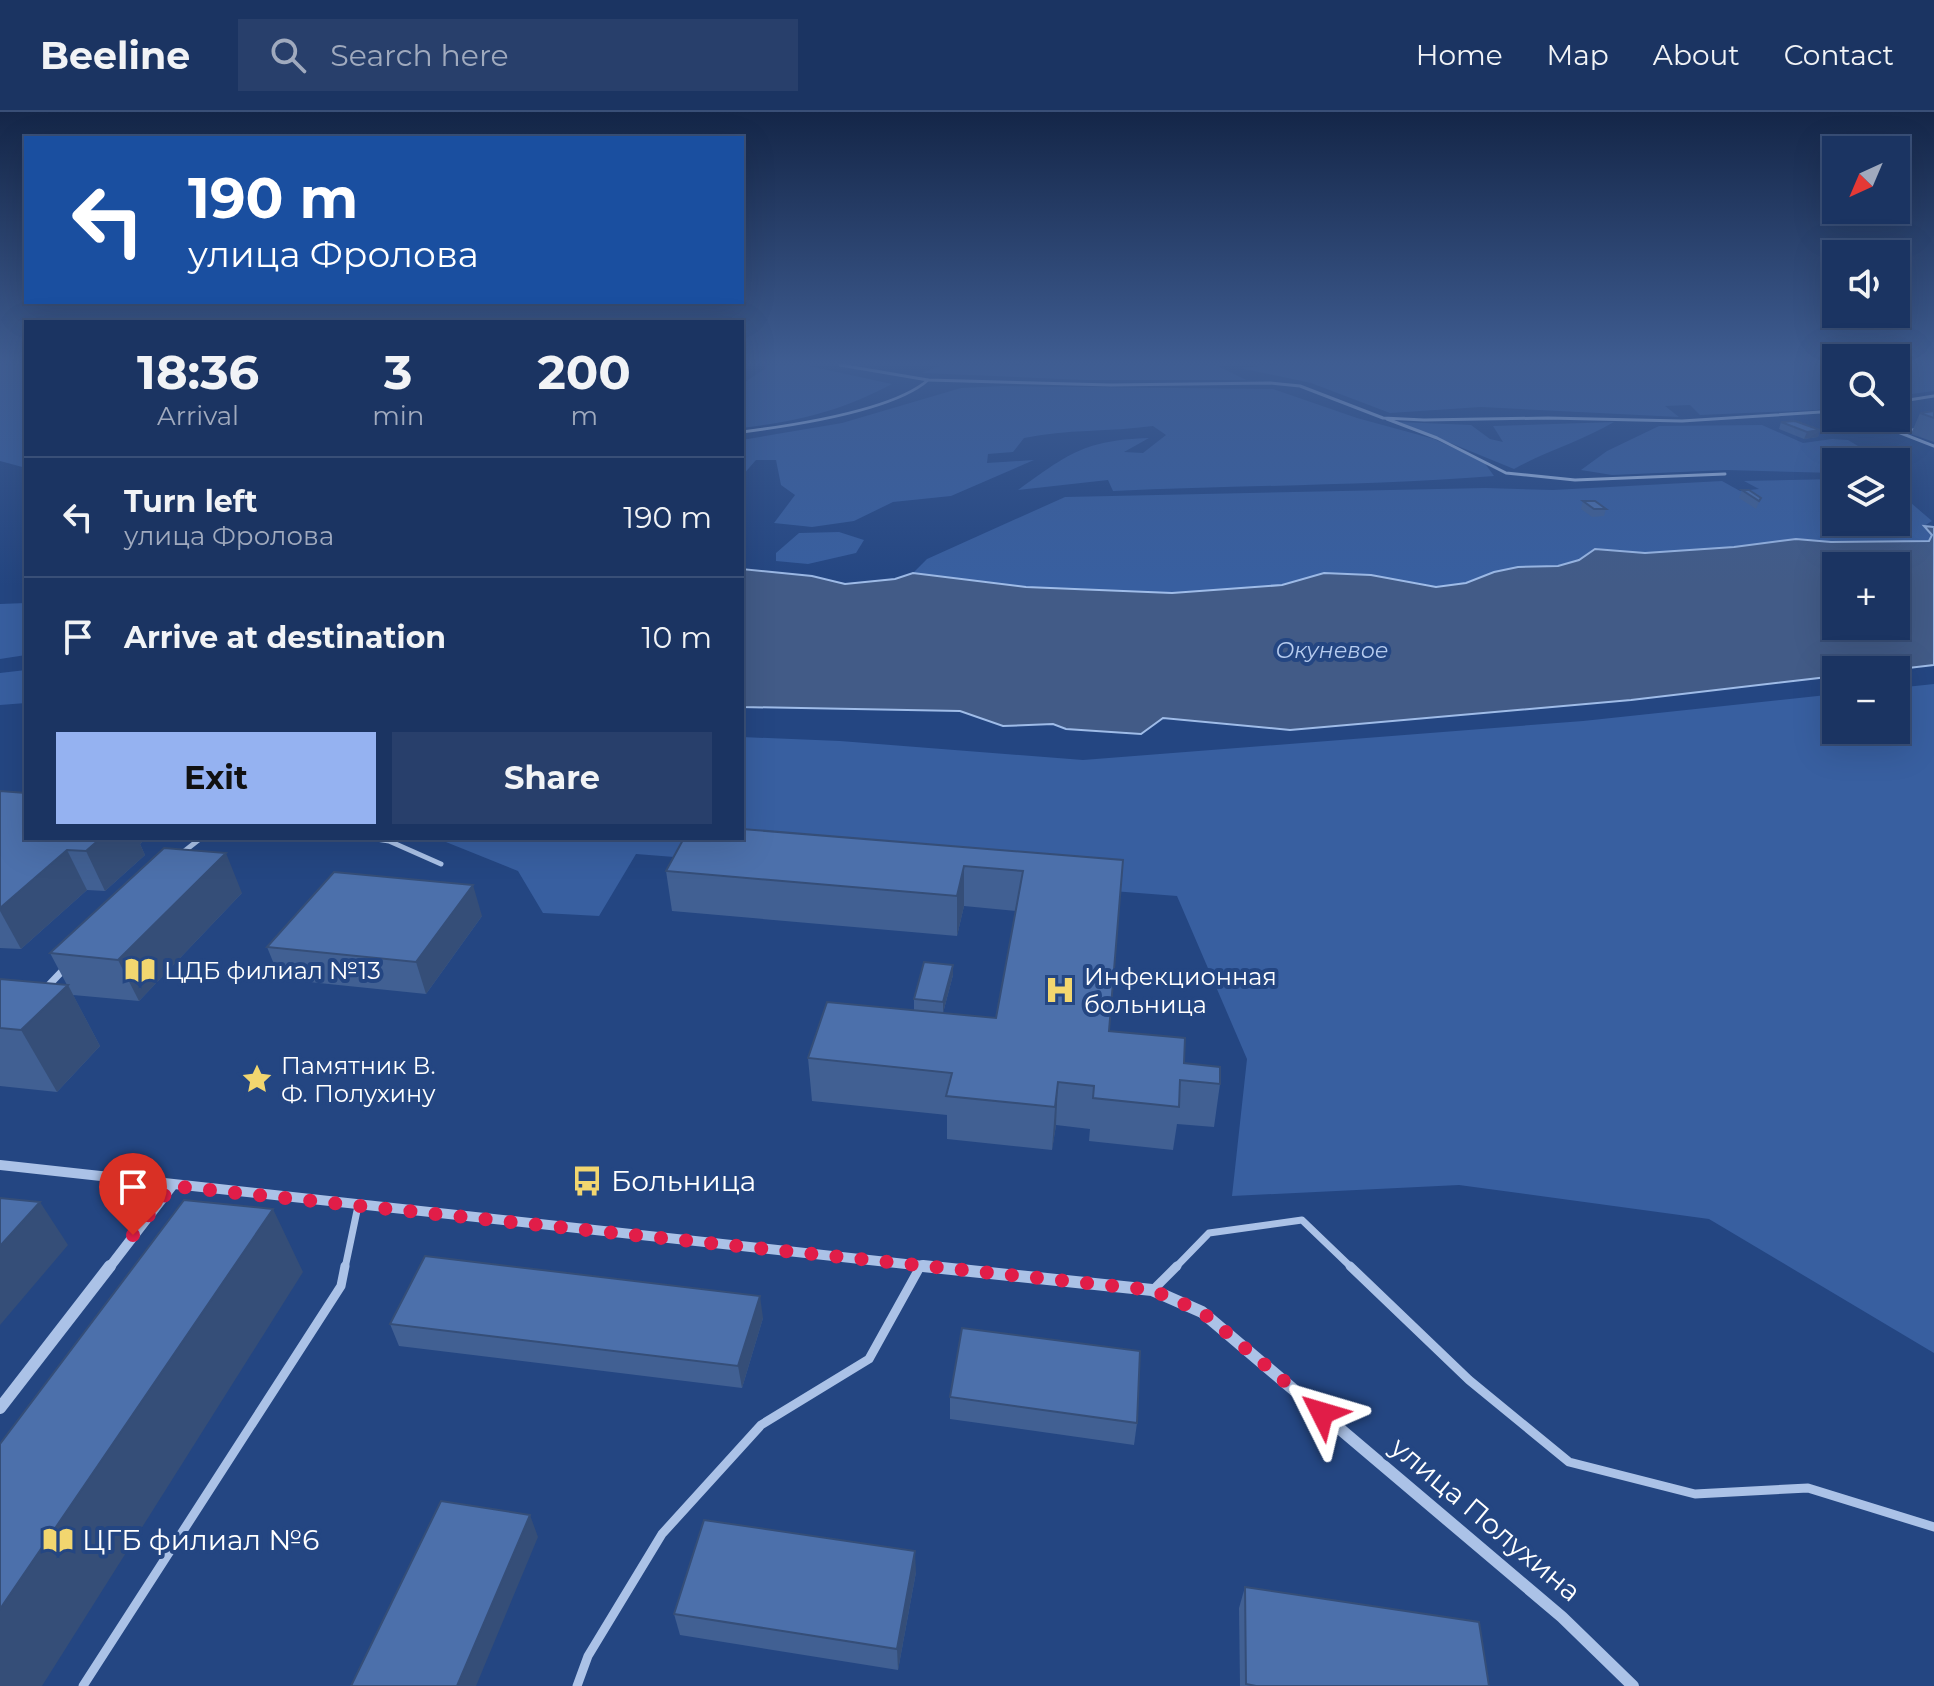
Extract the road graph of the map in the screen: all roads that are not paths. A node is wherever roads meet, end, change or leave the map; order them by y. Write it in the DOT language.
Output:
graph roads {
  1 [pos="1436,438"];
  2 [pos="1915,438"];
  3 [pos="1934,446"];
  4 [pos="1725,474"];
  5 [pos="198,840"];
  6 [pos="383,840"];
  7 [pos="177,857"];
  8 [pos="441,864"];
  9 [pos="78,955"];
  10 [pos="34,999"];
  11 [pos="1,1166"];
  12 [pos="172,1186"];
  13 [pos="358,1206"];
  14 [pos="920,1267"];
  15 [pos="1152,1290"];
  16 [pos="0,1408"];
  17 [pos="1934,1527"];
  18 [pos="83,1686"];
  19 [pos="577,1686"];
  20 [pos="1633,1686"];
  1 -- 4 [label="lane"];
  2 -- 3 [label="lane"];
  5 -- 7 [label="lane"];
  6 -- 8 [label="lane"];
  9 -- 10 [label="lane"];
  11 -- 12 [label="street, улица Полухина"];
  12 -- 13 [label="street, улица Полухина"];
  12 -- 16 [label="street"];
  13 -- 14 [label="street, улица Полухина"];
  13 -- 18 [label="lane"];
  14 -- 15 [label="street, улица Полухина"];
  14 -- 19 [label="lane"];
  15 -- 17 [label="lane"];
  15 -- 20 [label="street, улица Полухина"];
}
